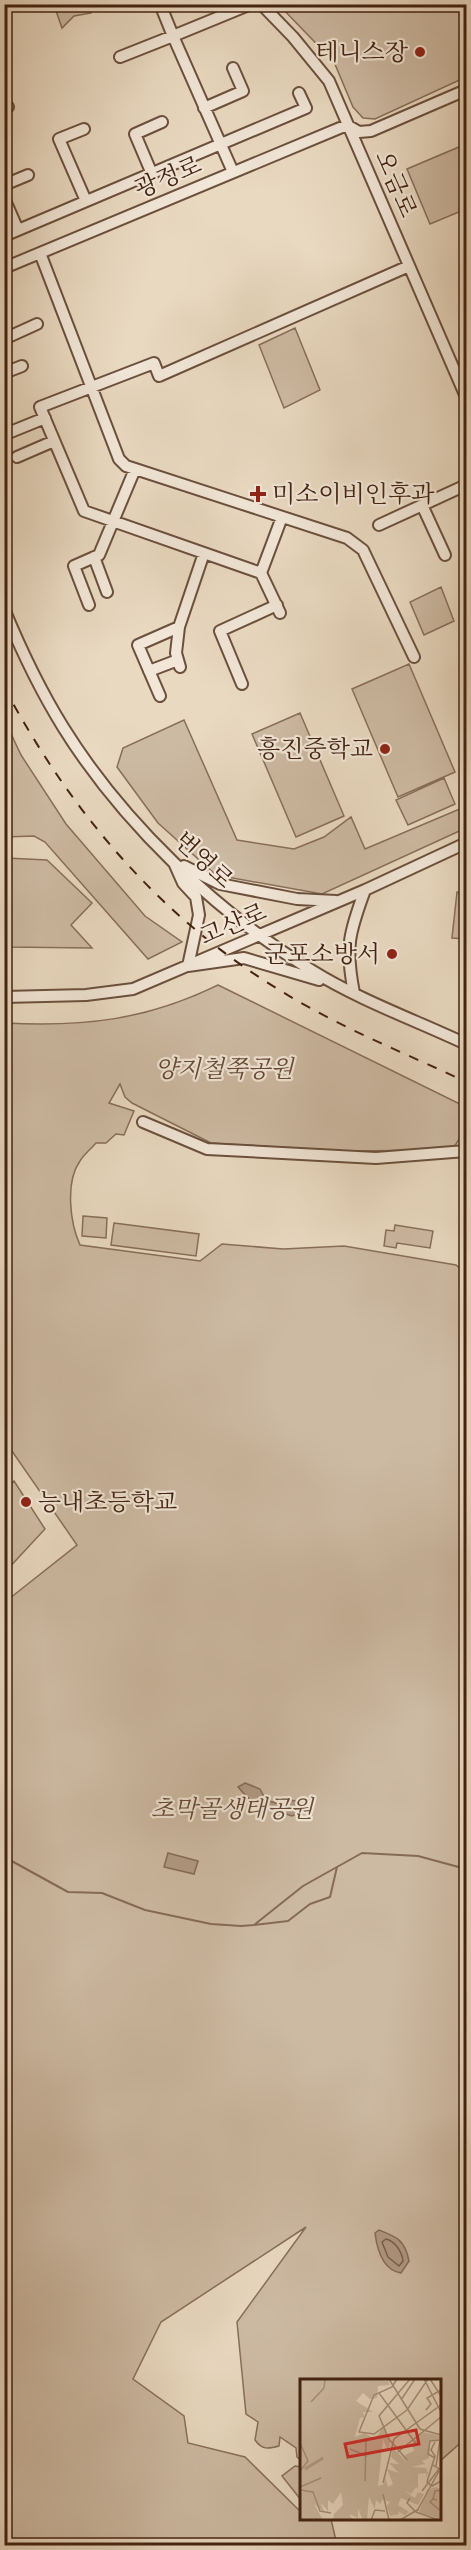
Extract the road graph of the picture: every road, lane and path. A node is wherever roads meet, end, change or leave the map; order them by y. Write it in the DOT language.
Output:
graph roads {
  1 [pos="160,4"];
  2 [pos="251,4"];
  3 [pos="261,4"];
  4 [pos="173,36"];
  5 [pos="120,57"];
  6 [pos="233,68"];
  7 [pos="466,90"];
  8 [pos="299,93"];
  9 [pos="204,108"];
  10 [pos="162,122"];
  11 [pos="347,124"];
  12 [pos="84,129"];
  13 [pos="221,145"];
  14 [pos="233,172"];
  15 [pos="152,174"];
  16 [pos="28,175"];
  17 [pos="4,185"];
  18 [pos="4,198"];
  19 [pos="86,201"];
  20 [pos="18,230"];
  21 [pos="4,236"];
  22 [pos="40,253"];
  23 [pos="409,266"];
  24 [pos="4,268"];
  25 [pos="37,324"];
  26 [pos="4,339"];
  27 [pos="22,366"];
  28 [pos="4,373"];
  29 [pos="91,387"];
  30 [pos="466,398"];
  31 [pos="45,418"];
  32 [pos="8,433"];
  33 [pos="54,441"];
  34 [pos="17,457"];
  35 [pos="135,469"];
  36 [pos="466,485"];
  37 [pos="422,505"];
  38 [pos="282,517"];
  39 [pos="114,521"];
  40 [pos="379,525"];
  41 [pos="204,553"];
  42 [pos="444,555"];
  43 [pos="94,557"];
  44 [pos="261,573"];
  45 [pos="107,592"];
  46 [pos="89,605"];
  47 [pos="4,609"];
  48 [pos="179,627"];
  49 [pos="414,657"];
  50 [pos="149,671"];
  51 [pos="242,684"];
  52 [pos="159,696"];
  53 [pos="466,843"];
  54 [pos="173,860"];
  55 [pos="365,890"];
  56 [pos="338,901"];
  57 [pos="260,936"];
  58 [pos="188,966"];
  59 [pos="336,985"];
  60 [pos="354,993"];
  61 [pos="4,997"];
  62 [pos="466,1044"];
  63 [pos="143,1122"];
  64 [pos="466,1151"];
  1 -- 4 [label="street"];
  2 -- 4 [label="street"];
  3 -- 11 [label="street, 오금로"];
  4 -- 5 [label="street"];
  4 -- 9 [label="street"];
  6 -- 9 [label="street"];
  7 -- 11 [label="street"];
  8 -- 13 [label="street"];
  9 -- 13 [label="street"];
  10 -- 15 [label="street"];
  11 -- 14 [label="street, 광정로"];
  11 -- 23 [label="street, 오금로"];
  12 -- 19 [label="street"];
  13 -- 14 [label="street"];
  13 -- 15 [label="street"];
  14 -- 22 [label="street, 광정로"];
  15 -- 19 [label="street"];
  16 -- 17 [label="street"];
  18 -- 20 [label="street"];
  19 -- 20 [label="street"];
  20 -- 21 [label="street"];
  22 -- 24 [label="street, 광정로"];
  22 -- 29 [label="street"];
  23 -- 29 [label="street"];
  23 -- 30 [label="street, 오금로"];
  25 -- 26 [label="street"];
  27 -- 28 [label="street"];
  29 -- 31 [label="street"];
  29 -- 35 [label="street"];
  31 -- 32 [label="street"];
  31 -- 33 [label="street"];
  33 -- 34 [label="street"];
  33 -- 39 [label="street"];
  35 -- 38 [label="street"];
  35 -- 39 [label="street"];
  36 -- 37 [label="street"];
  37 -- 40 [label="street"];
  37 -- 42 [label="street"];
  38 -- 44 [label="street"];
  38 -- 49 [label="street"];
  39 -- 41 [label="street"];
  39 -- 43 [label="street"];
  41 -- 44 [label="street"];
  41 -- 48 [label="street"];
  43 -- 45 [label="street"];
  43 -- 46 [label="street"];
  44 -- 51 [label="street"];
  47 -- 54 [label="street, 번영로"];
  48 -- 50 [label="street"];
  48 -- 50 [label="street"];
  50 -- 52 [label="street"];
  53 -- 55 [label="street, 고산로"];
  54 -- 56 [label="street"];
  54 -- 57 [label="street, 번영로"];
  54 -- 58 [label="street"];
  55 -- 56 [label="street, 고산로"];
  55 -- 60 [label="street"];
  56 -- 57 [label="street, 고산로"];
  57 -- 58 [label="street, 고산로"];
  57 -- 59 [label="street, 번영로"];
  58 -- 59 [label="street"];
  58 -- 61 [label="street, 고산로"];
  59 -- 60 [label="street, 번영로"];
  60 -- 62 [label="street, 번영로"];
  63 -- 64 [label="street"];
}
